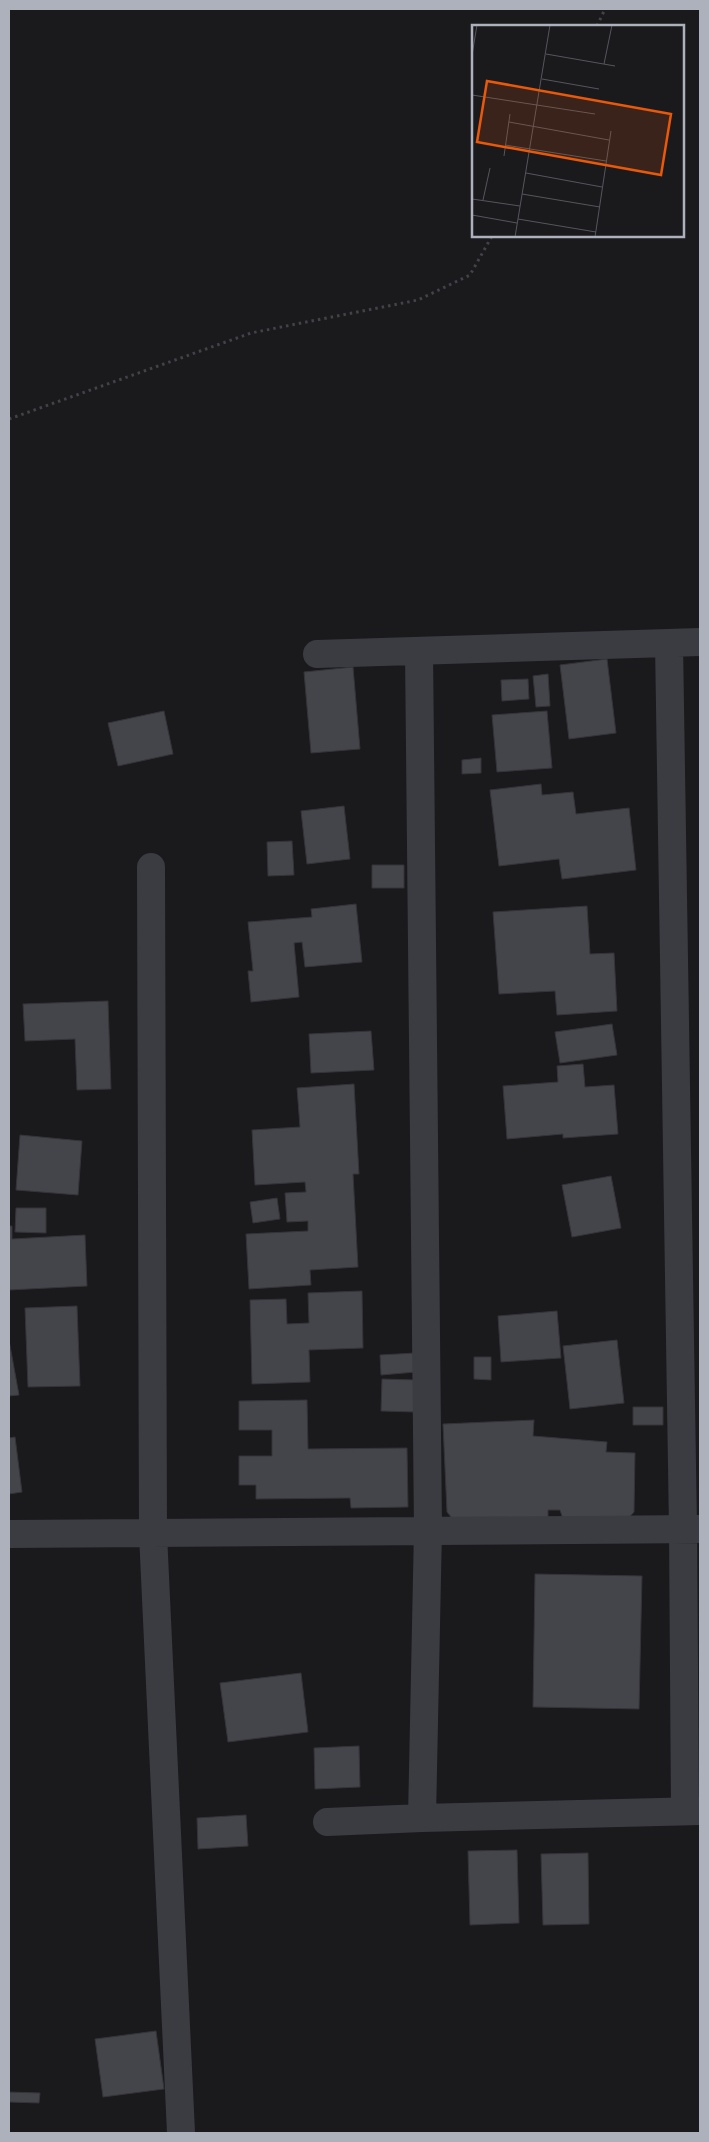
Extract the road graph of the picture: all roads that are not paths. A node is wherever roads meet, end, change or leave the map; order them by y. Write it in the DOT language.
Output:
graph roads {
  1 [pos="700,642"];
  2 [pos="669,643"];
  3 [pos="419,651"];
  4 [pos="317,654"];
  5 [pos="151,867"];
  6 [pos="428,1529"];
  7 [pos="692,1529"];
  8 [pos="9,1534"];
  9 [pos="153,1534"];
  10 [pos="693,1811"];
  11 [pos="422,1818"];
  12 [pos="327,1822"];
  13 [pos="181,2133"];
  1 -- 2 [label="street"];
  2 -- 3 [label="street"];
  2 -- 7 [label="street"];
  3 -- 4 [label="street"];
  3 -- 6 [label="street"];
  5 -- 9 [label="street"];
  6 -- 7 [label="street"];
  6 -- 9 [label="street"];
  6 -- 11 [label="street"];
  7 -- 10 [label="street"];
  8 -- 9 [label="street"];
  9 -- 13 [label="street"];
  10 -- 11 [label="street"];
  11 -- 12 [label="street"];
}
